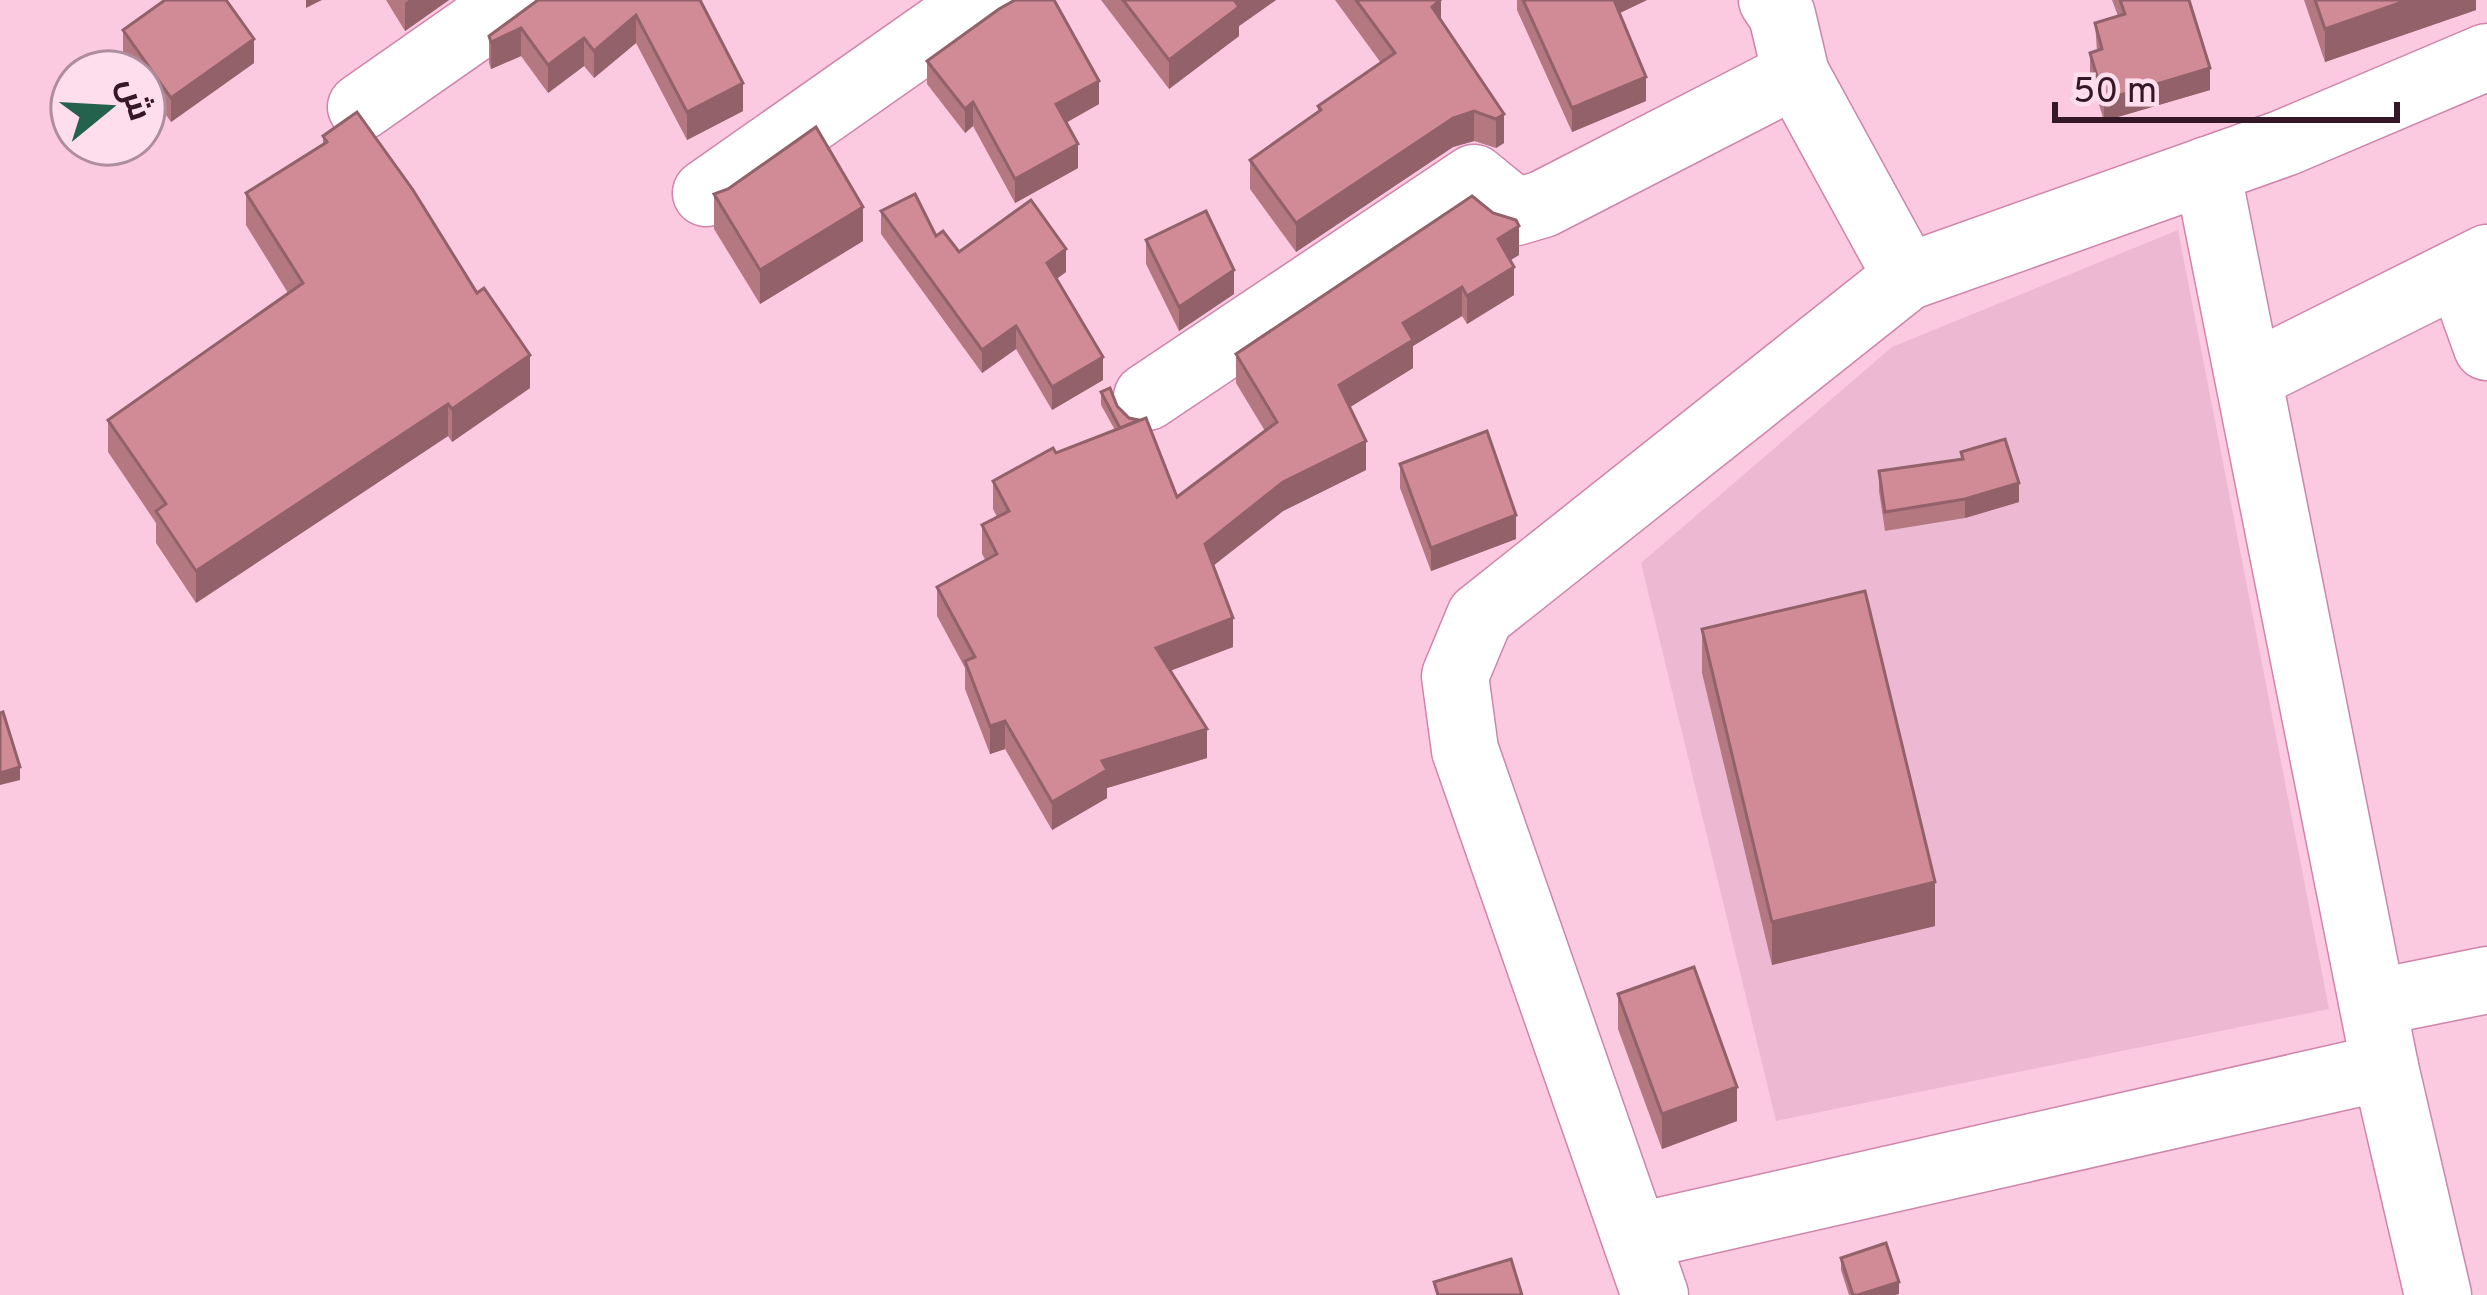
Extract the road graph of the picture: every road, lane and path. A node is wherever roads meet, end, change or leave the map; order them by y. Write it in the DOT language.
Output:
graph roads {
  1 [pos="514,0"];
  2 [pos="981,0"];
  3 [pos="1792,22"];
  4 [pos="2487,57"];
  5 [pos="361,107"];
  6 [pos="2207,170"];
  7 [pos="706,194"];
  8 [pos="2474,265"];
  9 [pos="1907,278"];
  10 [pos="2487,346"];
  11 [pos="2249,377"];
  12 [pos="1147,397"];
  13 [pos="2487,980"];
  14 [pos="2373,1004"];
  15 [pos="2385,1067"];
  16 [pos="1645,1266"];
  17 [pos="2438,1295"];
  1 -- 5 [label="street"];
  2 -- 7 [label="street"];
  3 -- 9 [label="street"];
  3 -- 12 [label="street"];
  4 -- 6 [label="street"];
  6 -- 9 [label="street"];
  6 -- 11 [label="street"];
  8 -- 10 [label="street"];
  8 -- 11 [label="street"];
  9 -- 16 [label="street"];
  11 -- 14 [label="street"];
  13 -- 14 [label="street"];
  14 -- 15 [label="street"];
  15 -- 16 [label="street"];
  15 -- 17 [label="street"];
}
